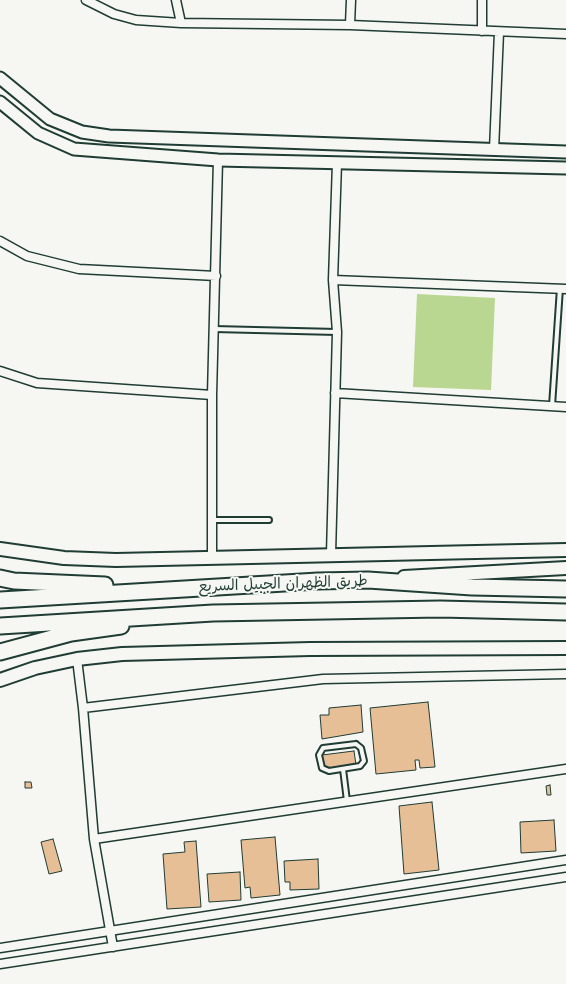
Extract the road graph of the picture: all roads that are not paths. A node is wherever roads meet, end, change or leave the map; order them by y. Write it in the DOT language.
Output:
graph roads {
  1 [pos="86,0"];
  2 [pos="176,0"];
  3 [pos="351,0"];
  4 [pos="482,0"];
  5 [pos="181,23"];
  6 [pos="350,25"];
  7 [pos="482,31"];
  8 [pos="499,32"];
  9 [pos="566,34"];
  10 [pos="0,78"];
  11 [pos="0,102"];
  12 [pos="411,147"];
  13 [pos="494,150"];
  14 [pos="566,152"];
  15 [pos="218,160"];
  16 [pos="337,163"];
  17 [pos="457,166"];
  18 [pos="566,168"];
  19 [pos="0,241"];
  20 [pos="216,276"];
  21 [pos="333,280"];
  22 [pos="563,288"];
  23 [pos="214,329"];
  24 [pos="337,332"];
  25 [pos="0,371"];
  26 [pos="335,392"];
  27 [pos="212,394"];
  28 [pos="552,407"];
  29 [pos="566,407"];
  30 [pos="212,520"];
  31 [pos="269,520"];
  32 [pos="0,549"];
  33 [pos="566,550"];
  34 [pos="331,554"];
  35 [pos="212,556"];
  36 [pos="566,568"];
  37 [pos="0,578"];
  38 [pos="368,580"];
  39 [pos="197,588"];
  40 [pos="566,589"];
  41 [pos="0,600"];
  42 [pos="566,612"];
  43 [pos="213,613"];
  44 [pos="0,626"];
  45 [pos="566,648"];
  46 [pos="0,652"];
  47 [pos="77,659"];
  48 [pos="566,674"];
  49 [pos="0,680"];
  50 [pos="84,708"];
  51 [pos="343,769"];
  52 [pos="566,769"];
  53 [pos="348,802"];
  54 [pos="94,839"];
  55 [pos="566,860"];
  56 [pos="566,877"];
  57 [pos="110,931"];
  58 [pos="113,947"];
  59 [pos="0,948"];
  60 [pos="0,964"];
  1 -- 5 [label="street"];
  2 -- 5 [label="street"];
  3 -- 6 [label="street"];
  4 -- 7 [label="street"];
  5 -- 6 [label="street"];
  6 -- 7 [label="street"];
  7 -- 8 [label="street"];
  8 -- 9 [label="street"];
  8 -- 13 [label="street"];
  10 -- 12 [label="street"];
  11 -- 15 [label="street"];
  12 -- 13 [label="street"];
  12 -- 16 [label="street"];
  13 -- 14 [label="street"];
  13 -- 17 [label="street"];
  15 -- 16 [label="street"];
  15 -- 20 [label="street"];
  16 -- 17 [label="street"];
  16 -- 21 [label="street"];
  17 -- 18 [label="street"];
  19 -- 20 [label="street"];
  20 -- 23 [label="street"];
  21 -- 22 [label="street"];
  21 -- 24 [label="street"];
  22 -- 28 [label="lane"];
  23 -- 24 [label="lane"];
  23 -- 27 [label="street"];
  24 -- 26 [label="street"];
  25 -- 27 [label="street"];
  26 -- 28 [label="street"];
  26 -- 34 [label="street"];
  27 -- 30 [label="street"];
  28 -- 29 [label="street"];
  30 -- 31 [label="lane"];
  30 -- 35 [label="street"];
  32 -- 35 [label="main road"];
  33 -- 34 [label="main road"];
  34 -- 35 [label="main road"];
  36 -- 38 [label="main road"];
  37 -- 39 [label="highway"];
  38 -- 39 [label="highway, طريق الظهران الجبيل السريع"];
  38 -- 40 [label="highway, طريق الظهران الجبيل السريع"];
  39 -- 41 [label="highway, طريق الظهران الجبيل السريع"];
  42 -- 43 [label="highway, طريق الظهران الجبيل السريع"];
  43 -- 44 [label="highway, طريق الظهران الجبيل السريع"];
  43 -- 46 [label="highway"];
  45 -- 47 [label="main road"];
  47 -- 49 [label="main road"];
  47 -- 50 [label="street"];
  48 -- 50 [label="street"];
  50 -- 54 [label="street"];
  51 -- 51 [label="lane"];
  51 -- 53 [label="lane"];
  52 -- 53 [label="street"];
  53 -- 54 [label="street"];
  54 -- 57 [label="street"];
  55 -- 57 [label="street"];
  56 -- 58 [label="street"];
  57 -- 58 [label="street"];
  57 -- 59 [label="street"];
  58 -- 60 [label="street"];
}
